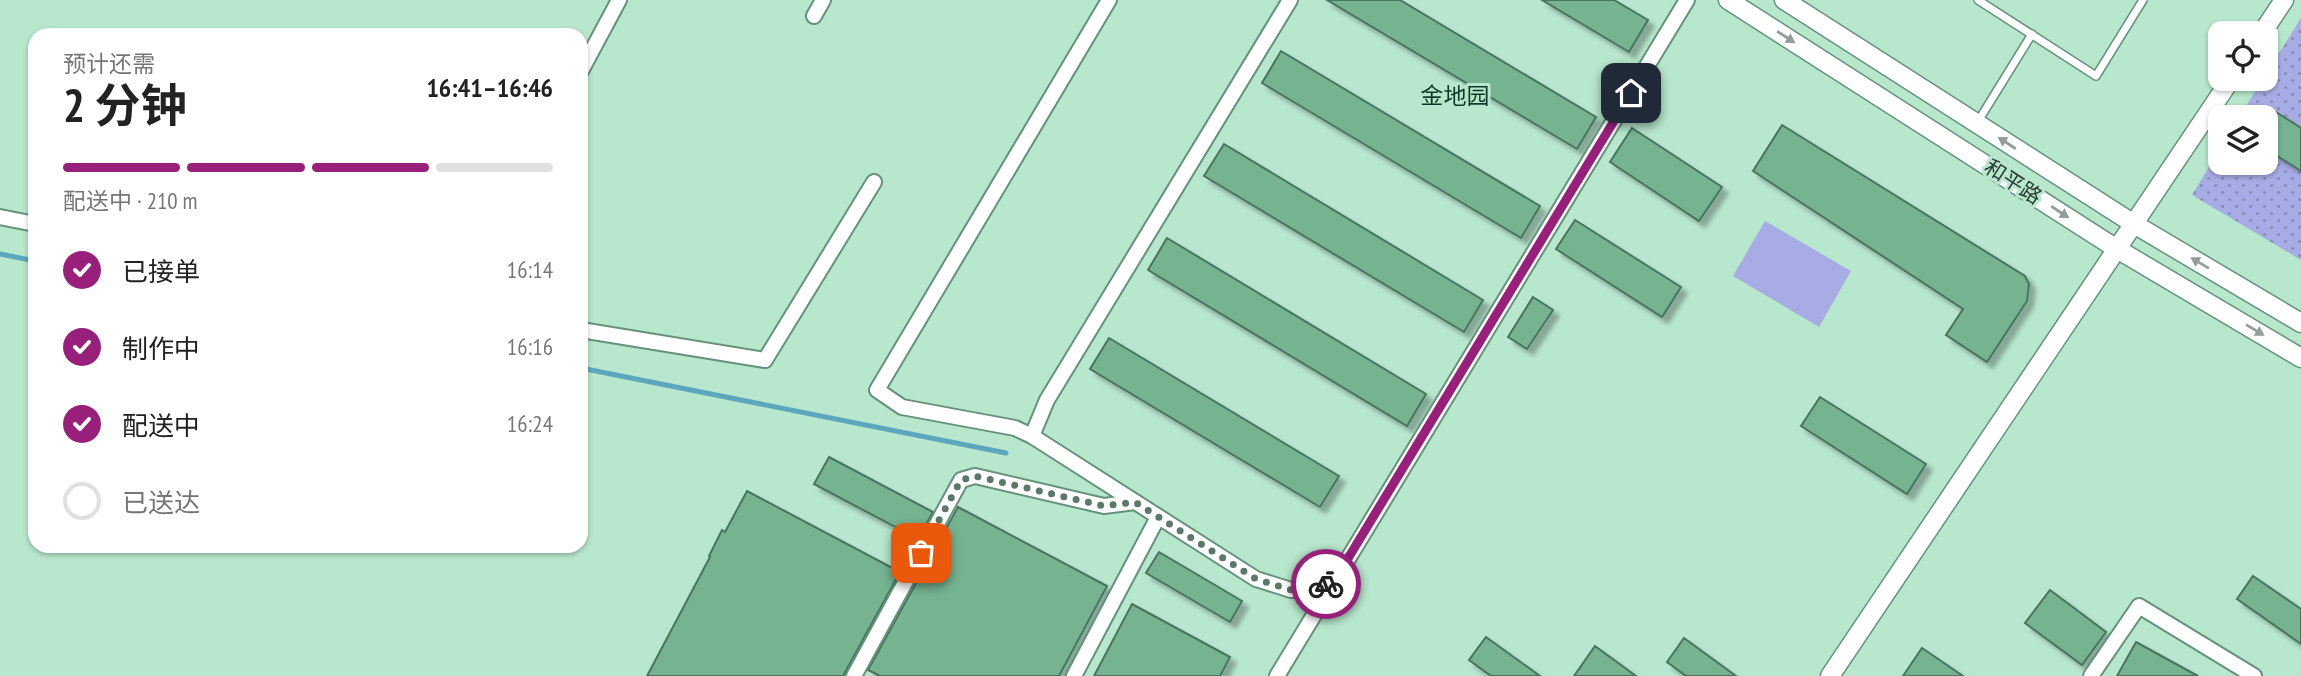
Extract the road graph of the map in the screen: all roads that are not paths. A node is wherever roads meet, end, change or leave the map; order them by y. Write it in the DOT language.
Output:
graph roads {
  1 [pos="619,0"];
  2 [pos="823,0"];
  3 [pos="1109,0"];
  4 [pos="1290,0"];
  5 [pos="1687,0"];
  6 [pos="1728,0"];
  7 [pos="1784,0"];
  8 [pos="1978,0"];
  9 [pos="2143,0"];
  10 [pos="2284,0"];
  11 [pos="814,16"];
  12 [pos="2270,21"];
  13 [pos="2032,34"];
  14 [pos="588,58"];
  15 [pos="2223,91"];
  16 [pos="1977,123"];
  17 [pos="874,182"];
  18 [pos="0,217"];
  19 [pos="28,223"];
  20 [pos="2134,224"];
  21 [pos="2117,248"];
  22 [pos="2301,323"];
  23 [pos="588,331"];
  24 [pos="2301,358"];
  25 [pos="1032,436"];
  26 [pos="1135,502"];
  27 [pos="1158,517"];
  28 [pos="1333,583"];
  29 [pos="854,676"];
  30 [pos="1074,676"];
  31 [pos="1277,676"];
  32 [pos="1830,676"];
  33 [pos="2091,676"];
  34 [pos="2254,676"];
  1 -- 14 [label="street"];
  2 -- 11 [label="street"];
  3 -- 25 [label="street"];
  4 -- 25 [label="street"];
  5 -- 28 [label="street"];
  6 -- 21 [label="street, 和平路, one-way"];
  7 -- 16 [label="street, 和平路"];
  8 -- 13 [label="lane"];
  9 -- 13 [label="lane"];
  10 -- 12 [label="street"];
  13 -- 16 [label="lane"];
  15 -- 20 [label="street"];
  20 -- 16 [label="street, 和平路, one-way"];
  17 -- 23 [label="street"];
  18 -- 19 [label="street"];
  20 -- 21 [label="street"];
  22 -- 20 [label="street, 和平路, one-way"];
  21 -- 24 [label="street, 和平路, one-way"];
  21 -- 32 [label="street"];
  25 -- 26 [label="street"];
  26 -- 27 [label="street"];
  26 -- 29 [label="street"];
  27 -- 28 [label="street"];
  27 -- 30 [label="street"];
  28 -- 31 [label="street"];
  33 -- 34 [label="street"];
}
